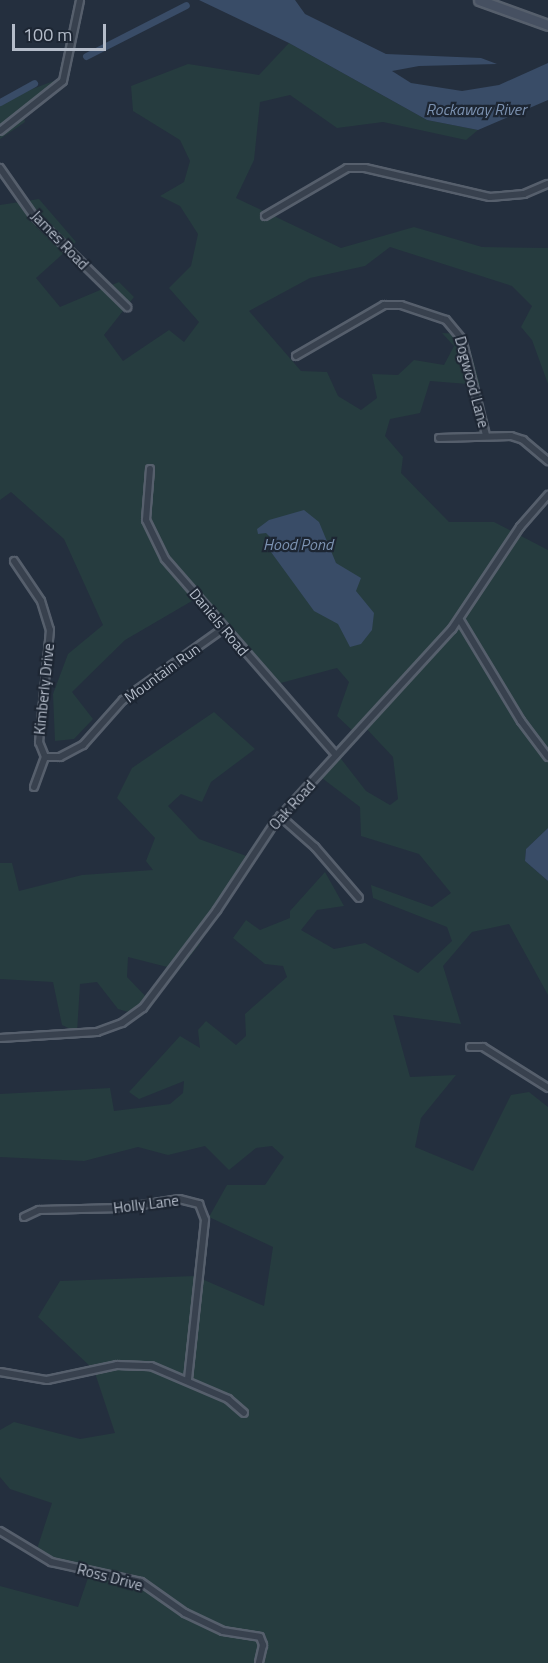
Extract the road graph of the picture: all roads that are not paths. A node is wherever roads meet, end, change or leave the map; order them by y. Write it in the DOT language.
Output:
graph roads {
  1 [pos="80,0"];
  2 [pos="479,0"];
  3 [pos="548,25"];
  4 [pos="0,131"];
  5 [pos="0,168"];
  6 [pos="548,184"];
  7 [pos="265,216"];
  8 [pos="127,307"];
  9 [pos="296,356"];
  10 [pos="486,435"];
  11 [pos="439,438"];
  12 [pos="548,460"];
  13 [pos="150,469"];
  14 [pos="548,495"];
  15 [pos="14,561"];
  16 [pos="460,620"];
  17 [pos="224,628"];
  18 [pos="336,755"];
  19 [pos="45,757"];
  20 [pos="548,757"];
  21 [pos="34,787"];
  22 [pos="280,816"];
  23 [pos="359,898"];
  24 [pos="0,1038"];
  25 [pos="470,1047"];
  26 [pos="548,1088"];
  27 [pos="24,1217"];
  28 [pos="0,1372"];
  29 [pos="188,1380"];
  30 [pos="244,1413"];
  31 [pos="0,1531"];
  32 [pos="259,1663"];
  1 -- 4 [label="street"];
  2 -- 3 [label="main road"];
  5 -- 8 [label="street, James Road"];
  6 -- 7 [label="street"];
  9 -- 10 [label="street, Dogwood Lane"];
  10 -- 11 [label="street"];
  10 -- 12 [label="street"];
  13 -- 17 [label="street, Daniels Road"];
  14 -- 16 [label="street, Oak Road"];
  15 -- 19 [label="street, Kimberly Drive"];
  16 -- 18 [label="street, Oak Road"];
  16 -- 20 [label="street"];
  17 -- 18 [label="street, Daniels Road"];
  17 -- 19 [label="street, Mountain Run"];
  18 -- 22 [label="street, Oak Road"];
  19 -- 21 [label="street, Kimberly Drive"];
  22 -- 23 [label="street"];
  22 -- 24 [label="street, Oak Road"];
  25 -- 26 [label="street"];
  27 -- 29 [label="street, Holly Lane"];
  28 -- 29 [label="street"];
  29 -- 30 [label="street"];
  31 -- 32 [label="street, Ross Drive"];
}
